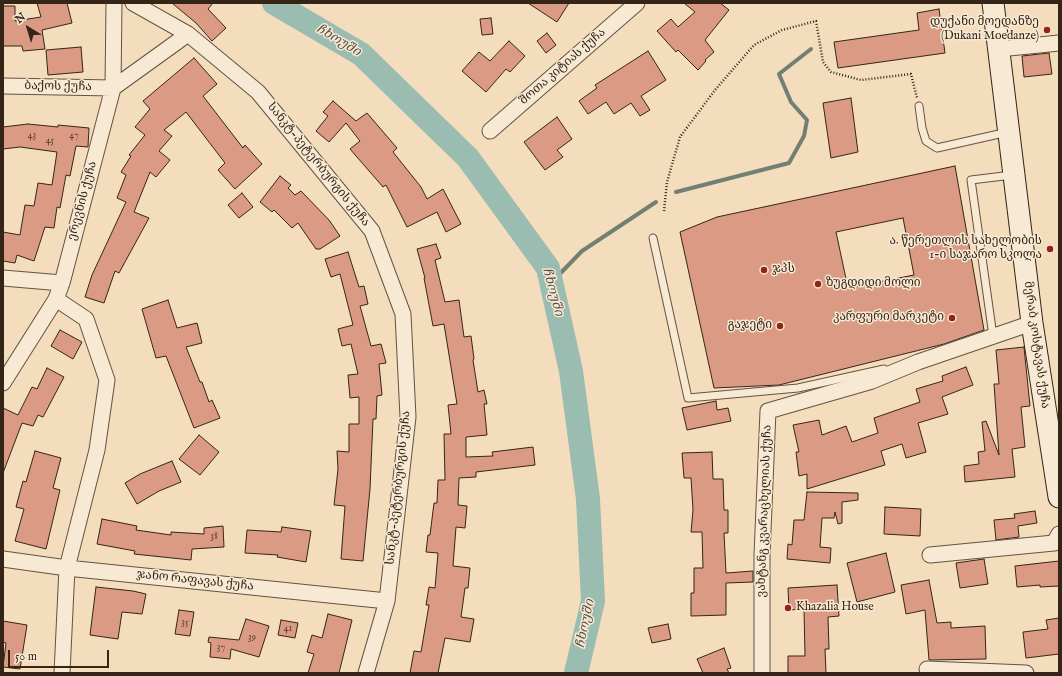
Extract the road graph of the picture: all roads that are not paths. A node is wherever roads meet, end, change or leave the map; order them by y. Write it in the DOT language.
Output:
graph roads {
  1 [pos="114,3"];
  2 [pos="133,3"];
  3 [pos="637,3"];
  4 [pos="993,3"];
  5 [pos="188,34"];
  6 [pos="1059,43"];
  7 [pos="999,49"];
  8 [pos="3,86"];
  9 [pos="113,88"];
  10 [pos="919,106"];
  11 [pos="490,131"];
  12 [pos="1008,132"];
  13 [pos="1013,175"];
  14 [pos="653,238"];
  15 [pos="3,278"];
  16 [pos="62,283"];
  17 [pos="56,299"];
  18 [pos="1032,323"];
  19 [pos="994,336"];
  20 [pos="918,362"];
  21 [pos="3,383"];
  22 [pos="1059,497"];
  23 [pos="1059,534"];
  24 [pos="930,555"];
  25 [pos="3,559"];
  26 [pos="67,568"];
  27 [pos="386,601"];
  28 [pos="927,669"];
  29 [pos="62,673"];
  30 [pos="366,673"];
  31 [pos="762,673"];
  32 [pos="1026,673"];
  1 -- 9 [label="street, ერევნის ქუჩა"];
  2 -- 5 [label="street, სანკტ-პეტერბურგის ქუჩა"];
  3 -- 11 [label="street, შოთა კიტიას ქუჩა"];
  4 -- 7 [label="main road, მერაბ კოსტავას ქუჩა"];
  5 -- 9 [label="street"];
  5 -- 27 [label="street, სანკტ-პეტერბურგის ქუჩა"];
  6 -- 7 [label="street"];
  7 -- 12 [label="main road, მერაბ კოსტავას ქუჩა"];
  8 -- 9 [label="street, ბაქოს ქუჩა"];
  9 -- 16 [label="street, ერევნის ქუჩა"];
  10 -- 12 [label="lane"];
  12 -- 13 [label="main road, მერაბ კოსტავას ქუჩა"];
  13 -- 18 [label="main road, მერაბ კოსტავას ქუჩა"];
  13 -- 19 [label="lane"];
  14 -- 20 [label="lane"];
  15 -- 16 [label="street"];
  16 -- 17 [label="street, ერევნის ქუჩა"];
  17 -- 21 [label="street, ერევნის ქუჩა"];
  17 -- 26 [label="street"];
  18 -- 19 [label="street, ვახტანგ კვარაცხელიას ქუჩა"];
  18 -- 22 [label="main road, მერაბ კოსტავას ქუჩა"];
  19 -- 20 [label="street, ვახტანგ კვარაცხელიას ქუჩა"];
  20 -- 31 [label="street, ვახტანგ კვარაცხელიას ქუჩა"];
  23 -- 24 [label="street"];
  25 -- 26 [label="street, ჯანო რაფავას ქუჩა"];
  26 -- 27 [label="street, ჯანო რაფავას ქუჩა"];
  26 -- 29 [label="street"];
  27 -- 30 [label="street, სანკტ-პეტერბურგის ქუჩა"];
  28 -- 32 [label="street"];
}
